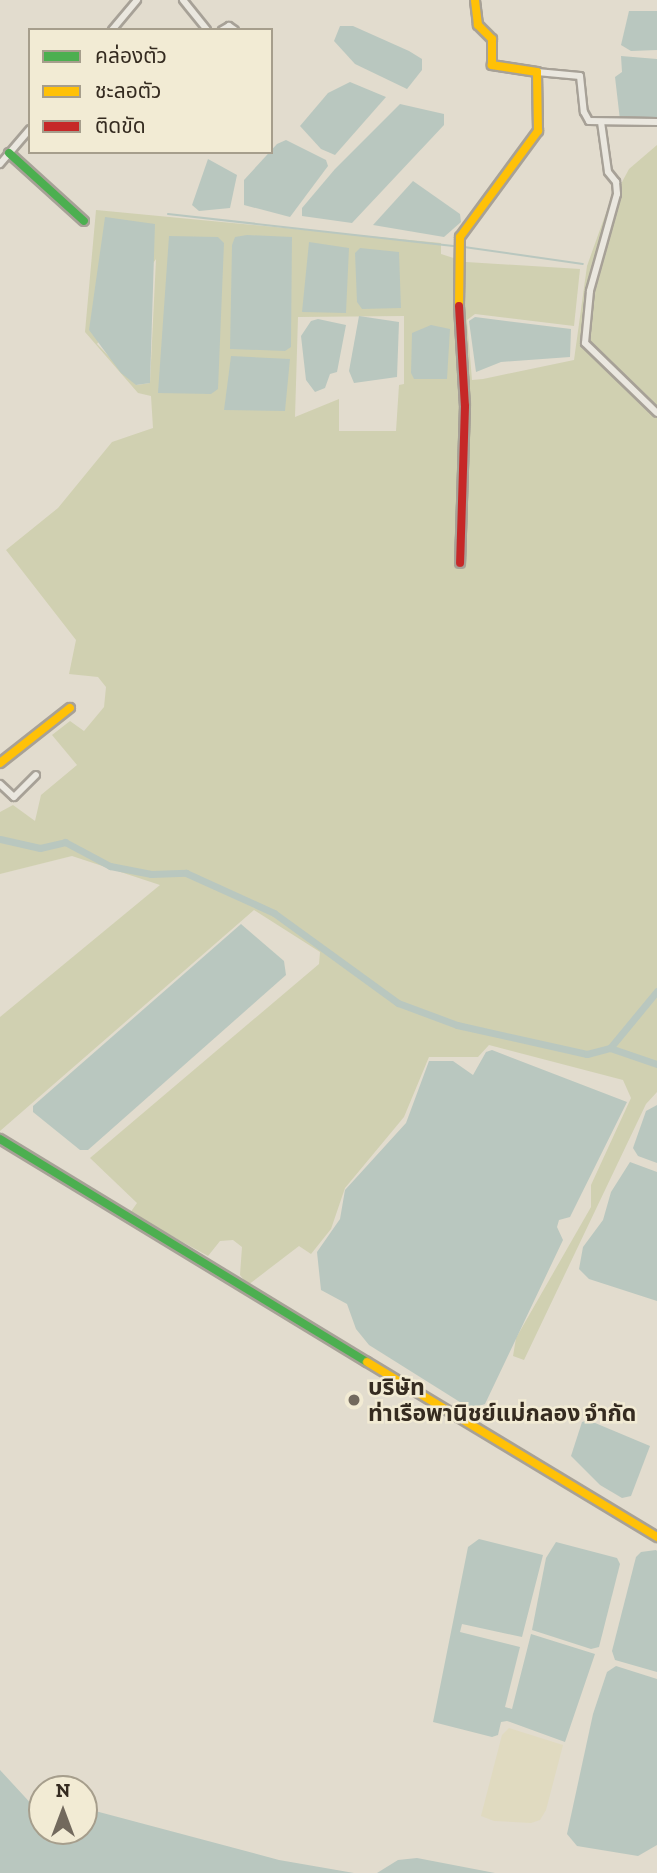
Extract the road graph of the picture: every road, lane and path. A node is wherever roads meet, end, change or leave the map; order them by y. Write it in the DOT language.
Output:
graph roads {
  1 [pos="137,0"];
  2 [pos="183,0"];
  3 [pos="475,0"];
  4 [pos="114,28"];
  5 [pos="206,28"];
  6 [pos="537,72"];
  7 [pos="601,122"];
  8 [pos="657,122"];
  9 [pos="28,131"];
  10 [pos="9,153"];
  11 [pos="0,164"];
  12 [pos="84,221"];
  13 [pos="657,413"];
  14 [pos="460,563"];
  15 [pos="69,708"];
  16 [pos="0,763"];
  17 [pos="36,775"];
  18 [pos="0,784"];
  19 [pos="0,1139"];
  20 [pos="657,1537"];
  1 -- 4 [label="street"];
  2 -- 5 [label="street"];
  3 -- 6 [label="street"];
  6 -- 7 [label="street"];
  6 -- 14 [label="street"];
  7 -- 8 [label="street"];
  7 -- 13 [label="street"];
  9 -- 10 [label="street"];
  10 -- 11 [label="street"];
  10 -- 12 [label="street"];
  15 -- 16 [label="street"];
  17 -- 18 [label="street"];
  19 -- 20 [label="street"];
}
